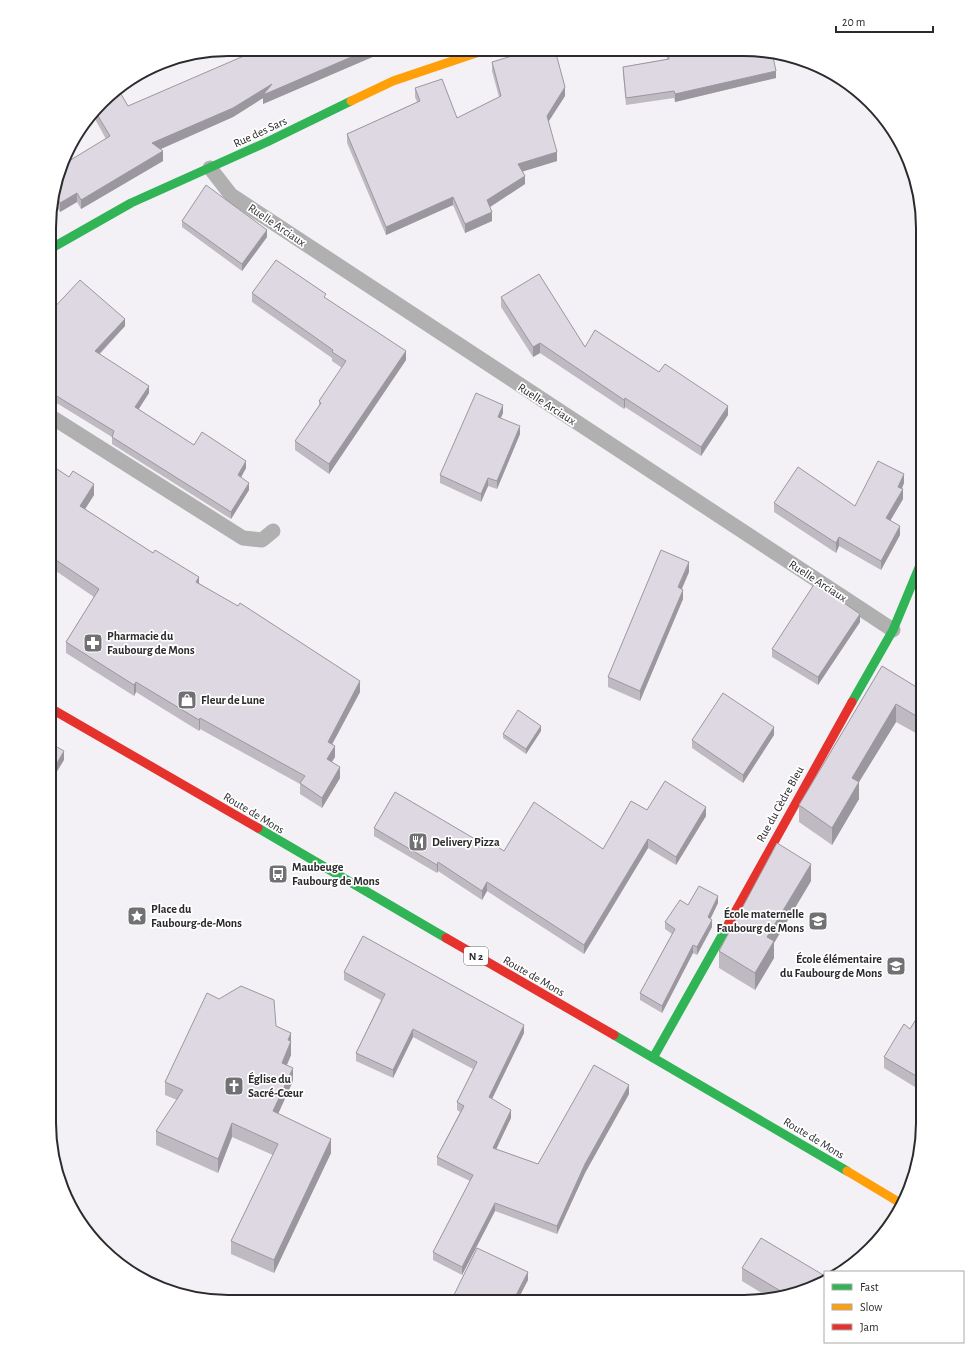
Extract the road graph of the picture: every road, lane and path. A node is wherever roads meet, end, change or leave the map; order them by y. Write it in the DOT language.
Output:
graph roads {
  1 [pos="467,56"];
  2 [pos="210,168"];
  3 [pos="56,245"];
  4 [pos="56,420"];
  5 [pos="273,531"];
  6 [pos="916,575"];
  7 [pos="893,630"];
  8 [pos="56,711"];
  9 [pos="653,1058"];
  10 [pos="897,1201"];
  1 -- 2 [label="street, Rue des Sars"];
  2 -- 3 [label="street, Rue des Sars"];
  2 -- 7 [label="lane, Ruelle Arciaux"];
  4 -- 5 [label="lane"];
  6 -- 7 [label="street, Rue du Cèdre Bleu"];
  7 -- 9 [label="street, Rue du Cèdre Bleu"];
  8 -- 9 [label="street, Route de Mons / N 2"];
  9 -- 10 [label="street, Route de Mons / N 2"];
}
